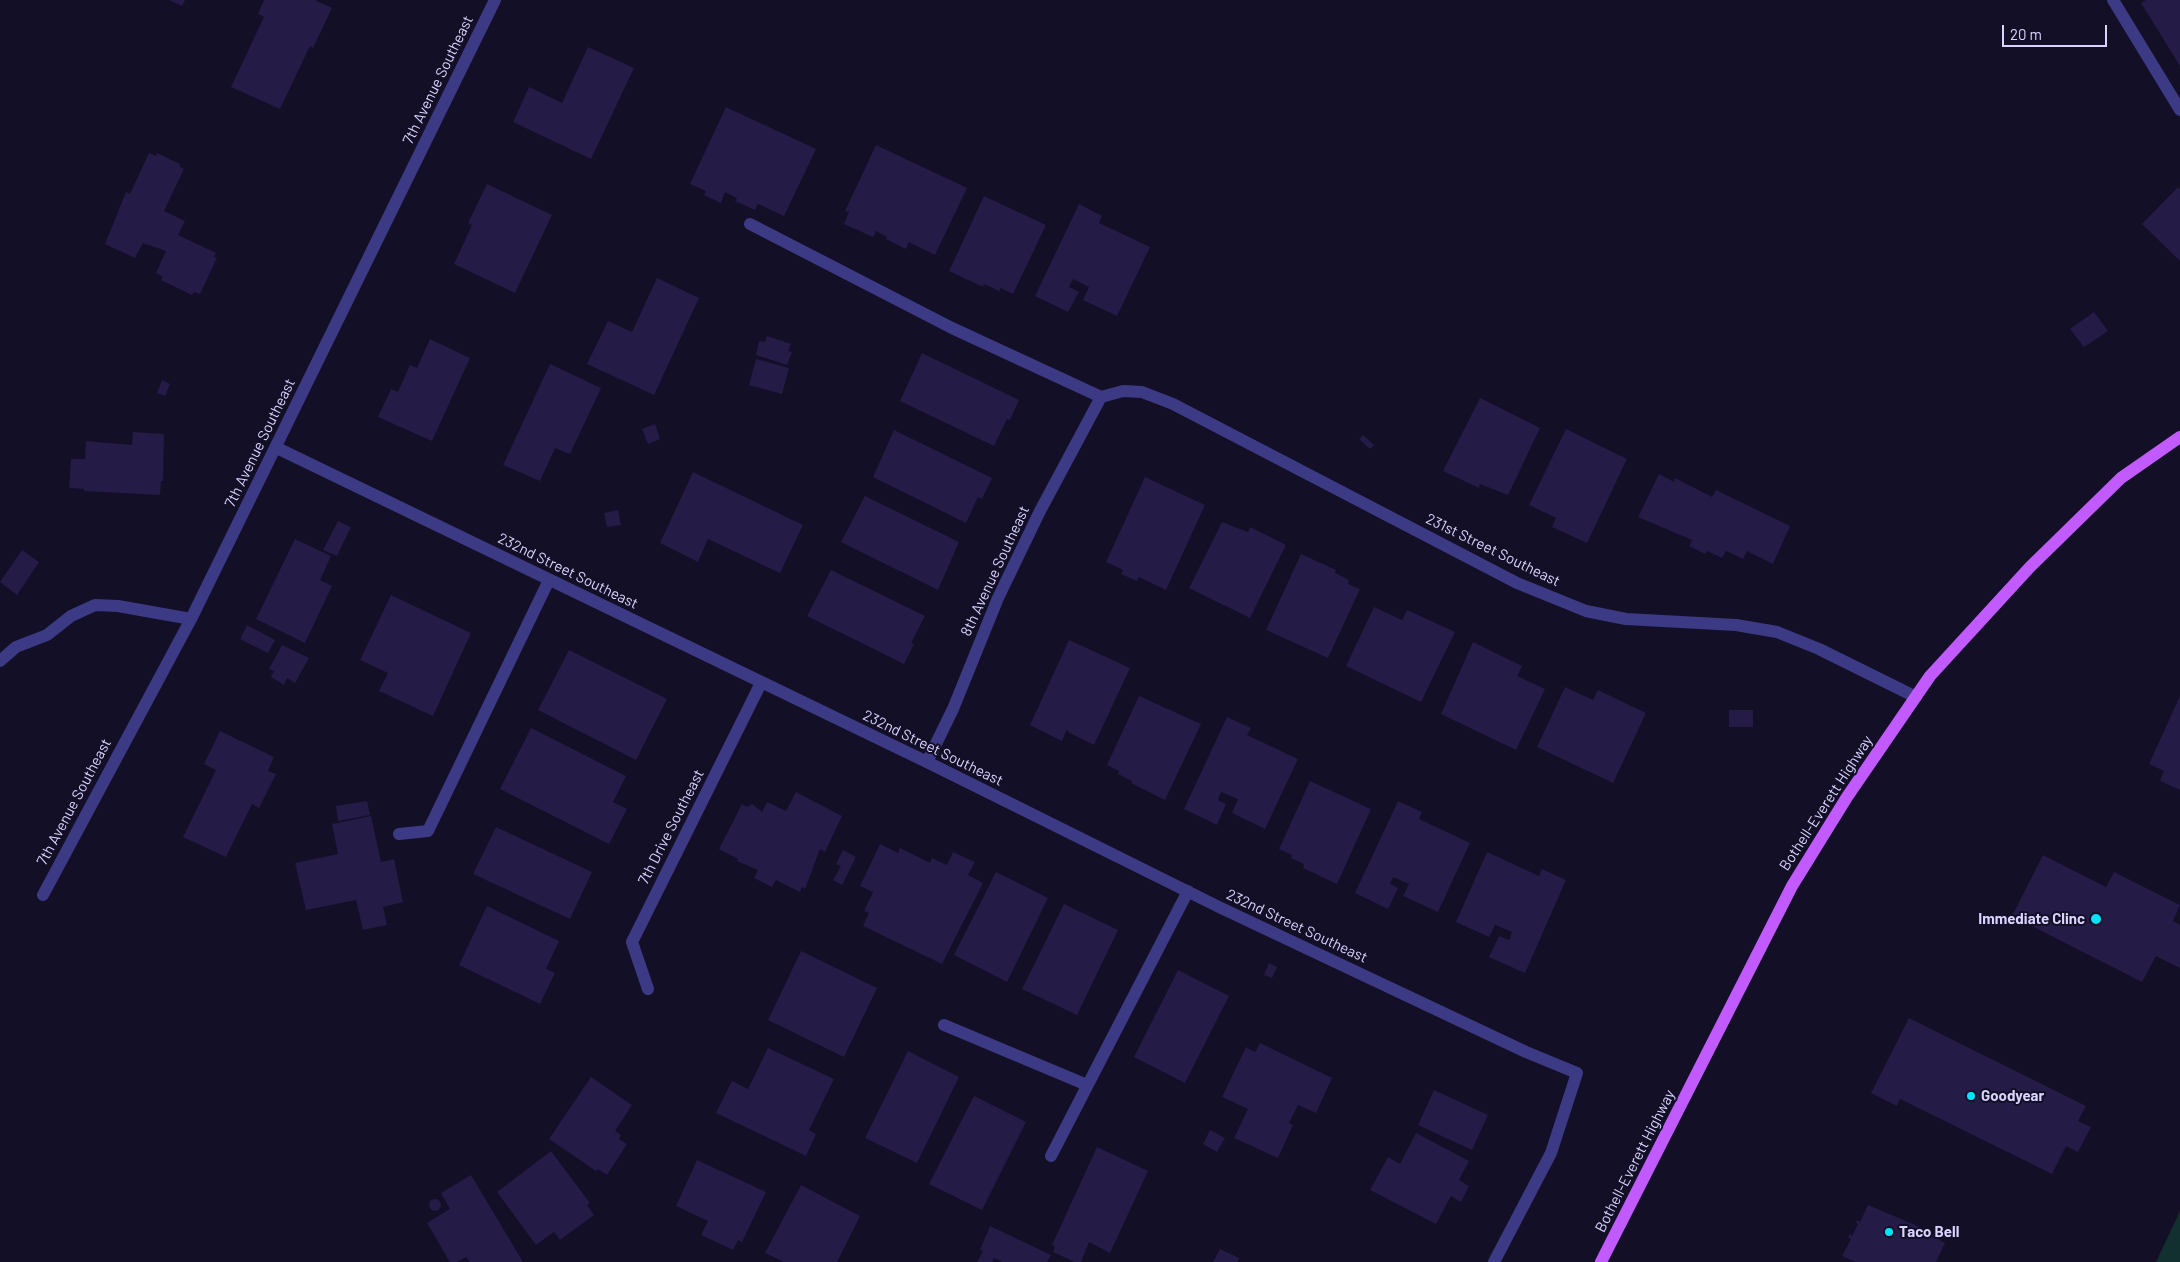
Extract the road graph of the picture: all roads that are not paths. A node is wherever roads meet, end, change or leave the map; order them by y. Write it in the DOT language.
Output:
graph roads {
  1 [pos="494,0"];
  2 [pos="2113,0"];
  3 [pos="2180,110"];
  4 [pos="750,224"];
  5 [pos="1101,397"];
  6 [pos="2180,437"];
  7 [pos="276,448"];
  8 [pos="549,580"];
  9 [pos="191,619"];
  10 [pos="0,661"];
  11 [pos="761,682"];
  12 [pos="1916,697"];
  13 [pos="927,762"];
  14 [pos="398,834"];
  15 [pos="1188,891"];
  16 [pos="43,895"];
  17 [pos="648,989"];
  18 [pos="944,1025"];
  19 [pos="1087,1085"];
  20 [pos="1051,1156"];
  21 [pos="1494,1262"];
  22 [pos="1601,1262"];
  1 -- 7 [label="street, 7th Avenue Southeast"];
  2 -- 3 [label="street"];
  4 -- 5 [label="street"];
  5 -- 12 [label="street, 231st Street Southeast"];
  5 -- 13 [label="street, 8th Avenue Southeast"];
  6 -- 12 [label="main road, Bothell-Everett Highway"];
  7 -- 8 [label="street, 232nd Street Southeast"];
  7 -- 9 [label="street, 7th Avenue Southeast"];
  8 -- 11 [label="street, 232nd Street Southeast"];
  8 -- 14 [label="street"];
  9 -- 10 [label="street"];
  9 -- 16 [label="street, 7th Avenue Southeast"];
  11 -- 13 [label="street, 232nd Street Southeast"];
  11 -- 17 [label="street, 7th Drive Southeast"];
  12 -- 22 [label="main road, Bothell-Everett Highway"];
  13 -- 15 [label="street, 232nd Street Southeast"];
  15 -- 19 [label="street"];
  15 -- 21 [label="street, 232nd Street Southeast"];
  18 -- 19 [label="street"];
  19 -- 20 [label="street"];
}
